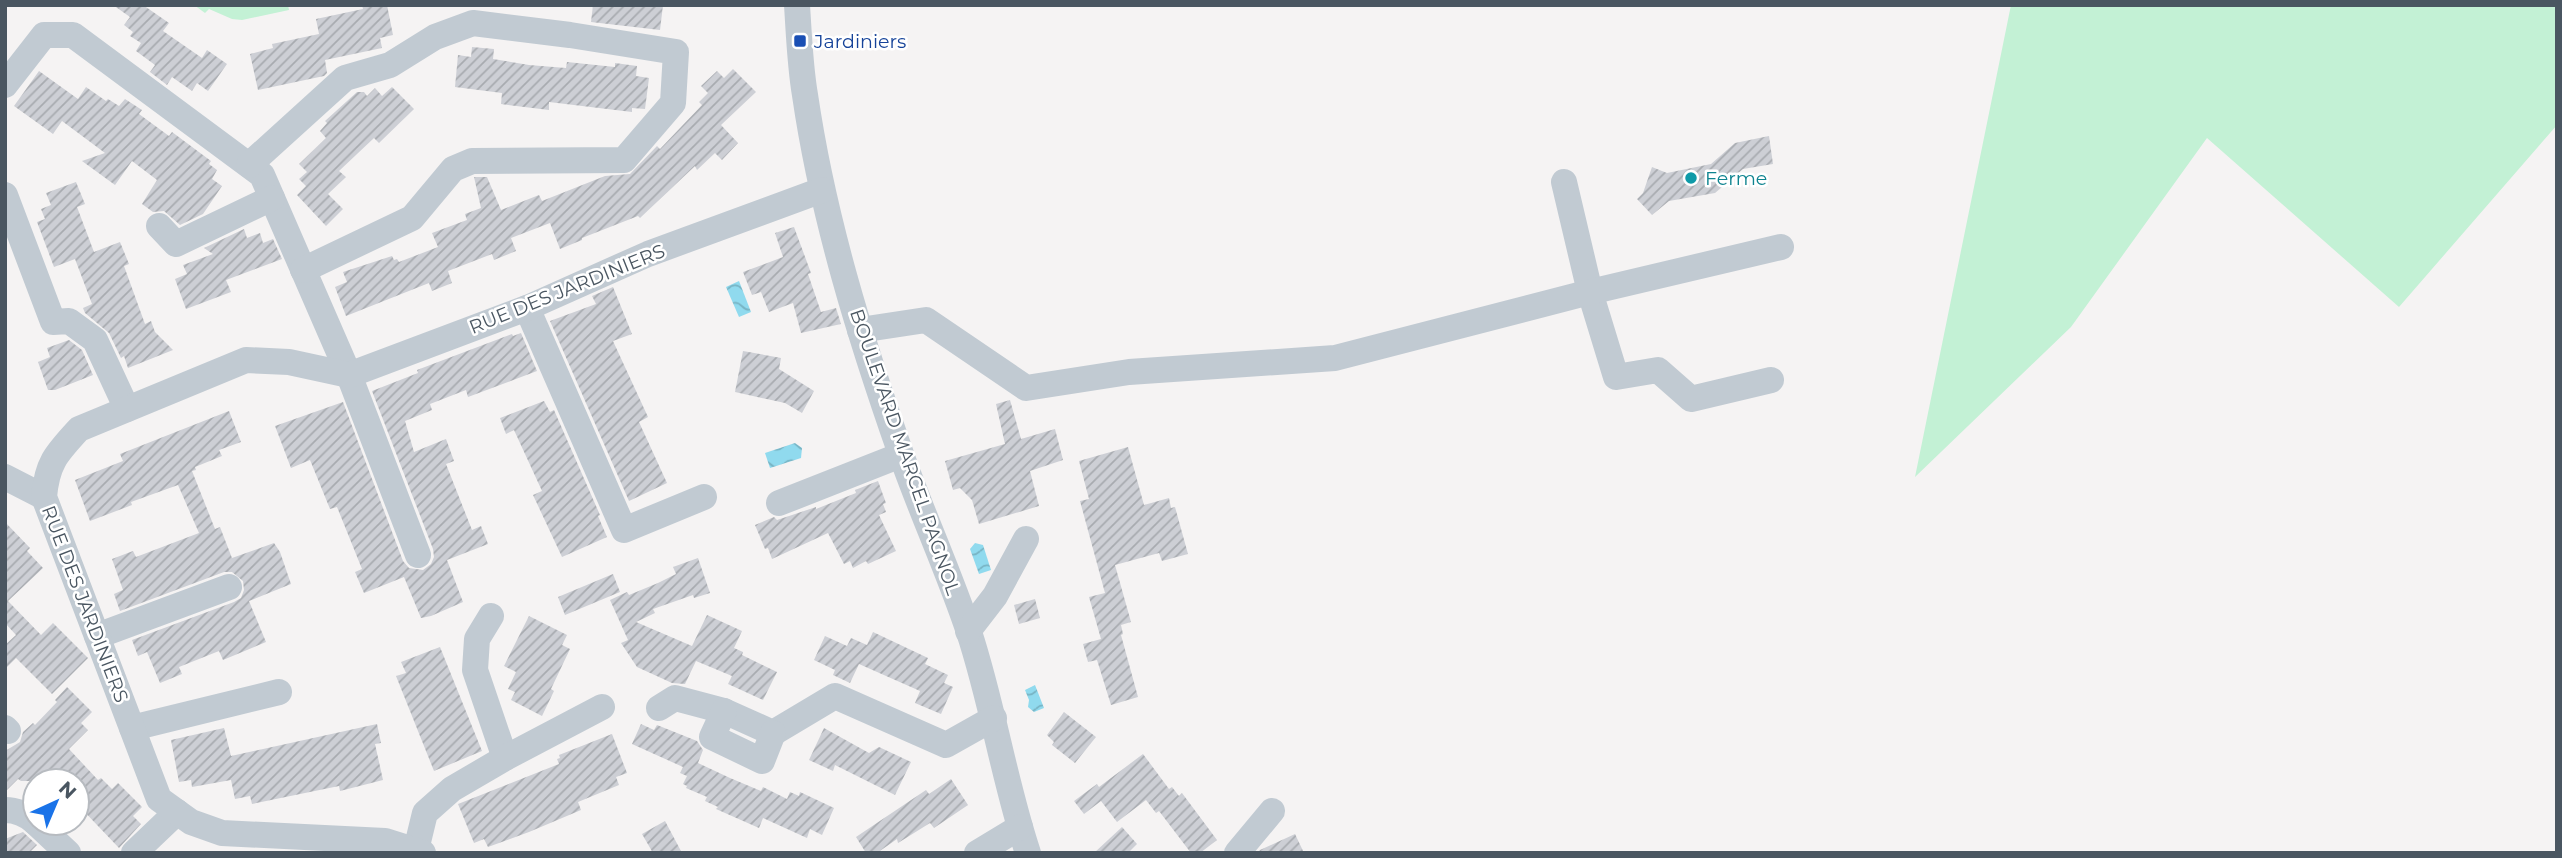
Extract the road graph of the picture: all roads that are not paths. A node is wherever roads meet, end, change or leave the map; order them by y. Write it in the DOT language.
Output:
graph roads {
  1 [pos="797,5"];
  2 [pos="5,85"];
  3 [pos="249,165"];
  4 [pos="1564,182"];
  5 [pos="822,190"];
  6 [pos="5,195"];
  7 [pos="272,198"];
  8 [pos="159,226"];
  9 [pos="1781,247"];
  10 [pos="303,270"];
  11 [pos="1590,292"];
  12 [pos="527,308"];
  13 [pos="860,330"];
  14 [pos="349,375"];
  15 [pos="1771,380"];
  16 [pos="127,409"];
  17 [pos="901,455"];
  18 [pos="5,471"];
  19 [pos="5,477"];
  20 [pos="45,485"];
  21 [pos="704,497"];
  22 [pos="779,503"];
  23 [pos="1026,539"];
  24 [pos="418,555"];
  25 [pos="229,587"];
  26 [pos="491,616"];
  27 [pos="968,631"];
  28 [pos="97,636"];
  29 [pos="279,692"];
  30 [pos="603,707"];
  31 [pos="659,708"];
  32 [pos="994,718"];
  33 [pos="132,728"];
  34 [pos="506,758"];
  35 [pos="1272,811"];
  36 [pos="177,812"];
  37 [pos="1020,827"];
  38 [pos="51,837"];
  39 [pos="337,846"];
  40 [pos="419,851"];
  41 [pos="68,853"];
  42 [pos="134,853"];
  43 [pos="978,853"];
  44 [pos="1028,853"];
  45 [pos="1237,853"];
  1 -- 5 [label="street, BOULEVARD MARCEL PAGNOL"];
  2 -- 3 [label="street"];
  3 -- 7 [label="street"];
  3 -- 10 [label="street"];
  4 -- 11 [label="street"];
  5 -- 12 [label="street, RUE DES JARDINIERS"];
  5 -- 13 [label="street, BOULEVARD MARCEL PAGNOL"];
  6 -- 16 [label="street"];
  7 -- 8 [label="street"];
  7 -- 10 [label="street"];
  9 -- 11 [label="street"];
  10 -- 14 [label="street"];
  11 -- 13 [label="street"];
  11 -- 15 [label="street"];
  12 -- 14 [label="street, RUE DES JARDINIERS"];
  12 -- 21 [label="street"];
  13 -- 17 [label="street, BOULEVARD MARCEL PAGNOL"];
  14 -- 16 [label="street"];
  14 -- 24 [label="street"];
  16 -- 20 [label="street"];
  17 -- 22 [label="street"];
  17 -- 27 [label="street, BOULEVARD MARCEL PAGNOL"];
  18 -- 20 [label="street"];
  19 -- 20 [label="street"];
  20 -- 28 [label="street, RUE DES JARDINIERS"];
  23 -- 27 [label="street"];
  25 -- 28 [label="street"];
  26 -- 34 [label="street"];
  27 -- 32 [label="street, BOULEVARD MARCEL PAGNOL"];
  28 -- 33 [label="street, RUE DES JARDINIERS"];
  29 -- 33 [label="street"];
  30 -- 34 [label="street"];
  31 -- 32 [label="street"];
  32 -- 37 [label="street, BOULEVARD MARCEL PAGNOL"];
  33 -- 36 [label="street, RUE DES JARDINIERS"];
  34 -- 40 [label="street"];
  35 -- 45 [label="street"];
  36 -- 39 [label="street, RUE DES JARDINIERS"];
  36 -- 42 [label="street"];
  37 -- 43 [label="street"];
  37 -- 44 [label="street, BOULEVARD MARCEL PAGNOL"];
  38 -- 41 [label="street"];
  39 -- 40 [label="street, RUE DES JARDINIERS"];
}
